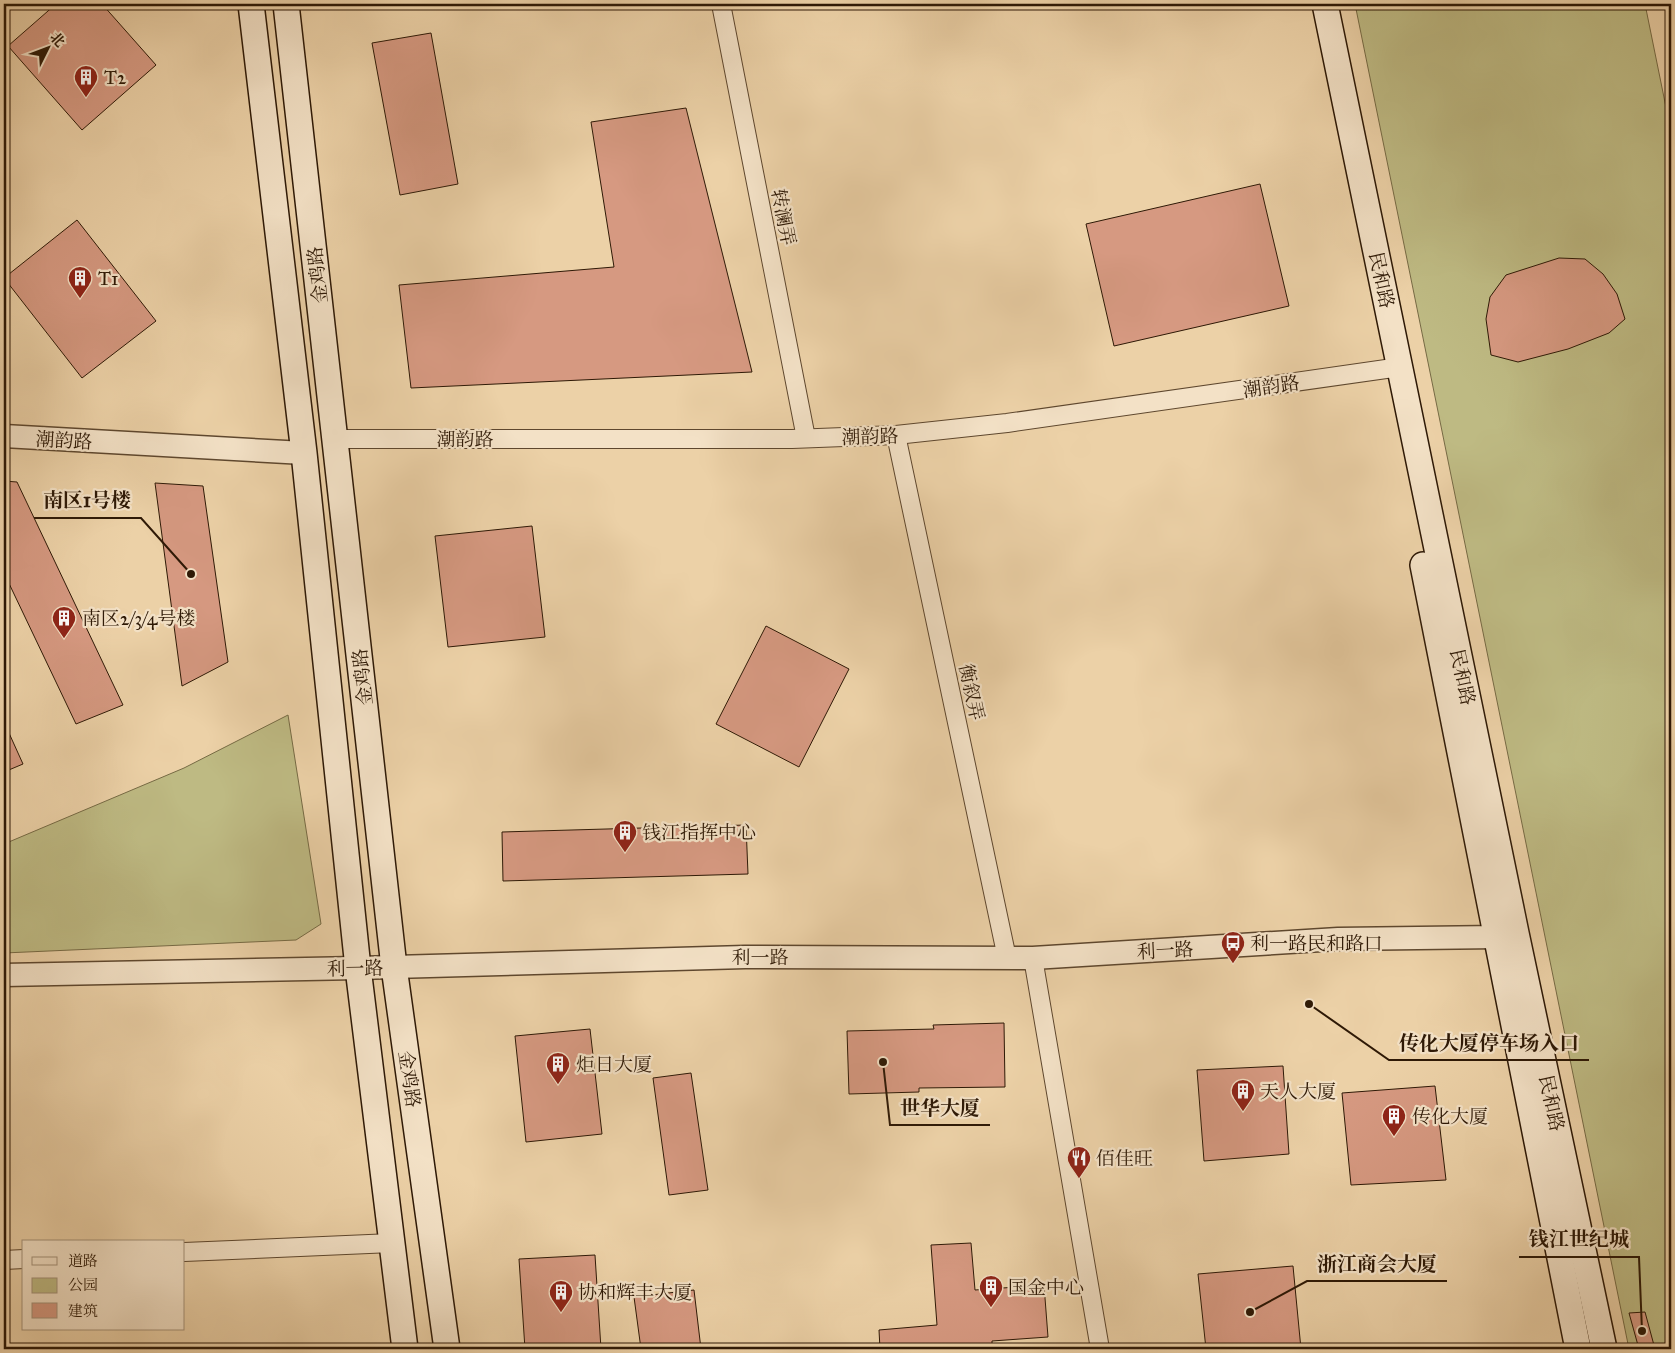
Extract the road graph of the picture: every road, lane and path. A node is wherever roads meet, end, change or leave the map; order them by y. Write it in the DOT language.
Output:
graph roads {
  1 [pos="252,4"];
  2 [pos="286,4"];
  3 [pos="721,4"];
  4 [pos="1309,4"];
  5 [pos="1326,4"];
  6 [pos="1391,368"];
  7 [pos="896,435"];
  8 [pos="4,436"];
  9 [pos="806,438"];
  10 [pos="335,440"];
  11 [pos="304,454"];
  12 [pos="1507,935"];
  13 [pos="1007,958"];
  14 [pos="1033,958"];
  15 [pos="358,968"];
  16 [pos="394,968"];
  17 [pos="4,975"];
  18 [pos="392,1243"];
  19 [pos="185,1252"];
  20 [pos="22,1259"];
  21 [pos="4,1260"];
  22 [pos="405,1349"];
  23 [pos="447,1349"];
  24 [pos="1100,1349"];
  25 [pos="1578,1349"];
  26 [pos="1604,1349"];
  1 -- 11 [label="main road, 金鸡路"];
  2 -- 10 [label="main road, 金鸡路"];
  3 -- 9 [label="street, 转澜弄"];
  4 -- 6 [label="main road, 民和路"];
  5 -- 6 [label="main road, 民和路"];
  6 -- 7 [label="street, 潮韵路"];
  6 -- 12 [label="main road, 民和路"];
  7 -- 9 [label="street, 潮韵路"];
  7 -- 13 [label="street, 衡叙弄"];
  8 -- 11 [label="street, 潮韵路"];
  9 -- 10 [label="street, 潮韵路"];
  10 -- 16 [label="main road, 金鸡路"];
  11 -- 15 [label="main road, 金鸡路"];
  12 -- 14 [label="street, 利一路"];
  12 -- 25 [label="main road, 民和路"];
  12 -- 26 [label="main road, 民和路"];
  13 -- 14 [label="street, 利一路"];
  13 -- 16 [label="street, 利一路"];
  14 -- 24 [label="street"];
  15 -- 16 [label="street, 利一路"];
  15 -- 17 [label="street, 利一路"];
  15 -- 18 [label="main road, 金鸡路"];
  16 -- 23 [label="main road, 金鸡路"];
  18 -- 19 [label="street"];
  18 -- 22 [label="main road, 金鸡路"];
  20 -- 21 [label="street"];
}
